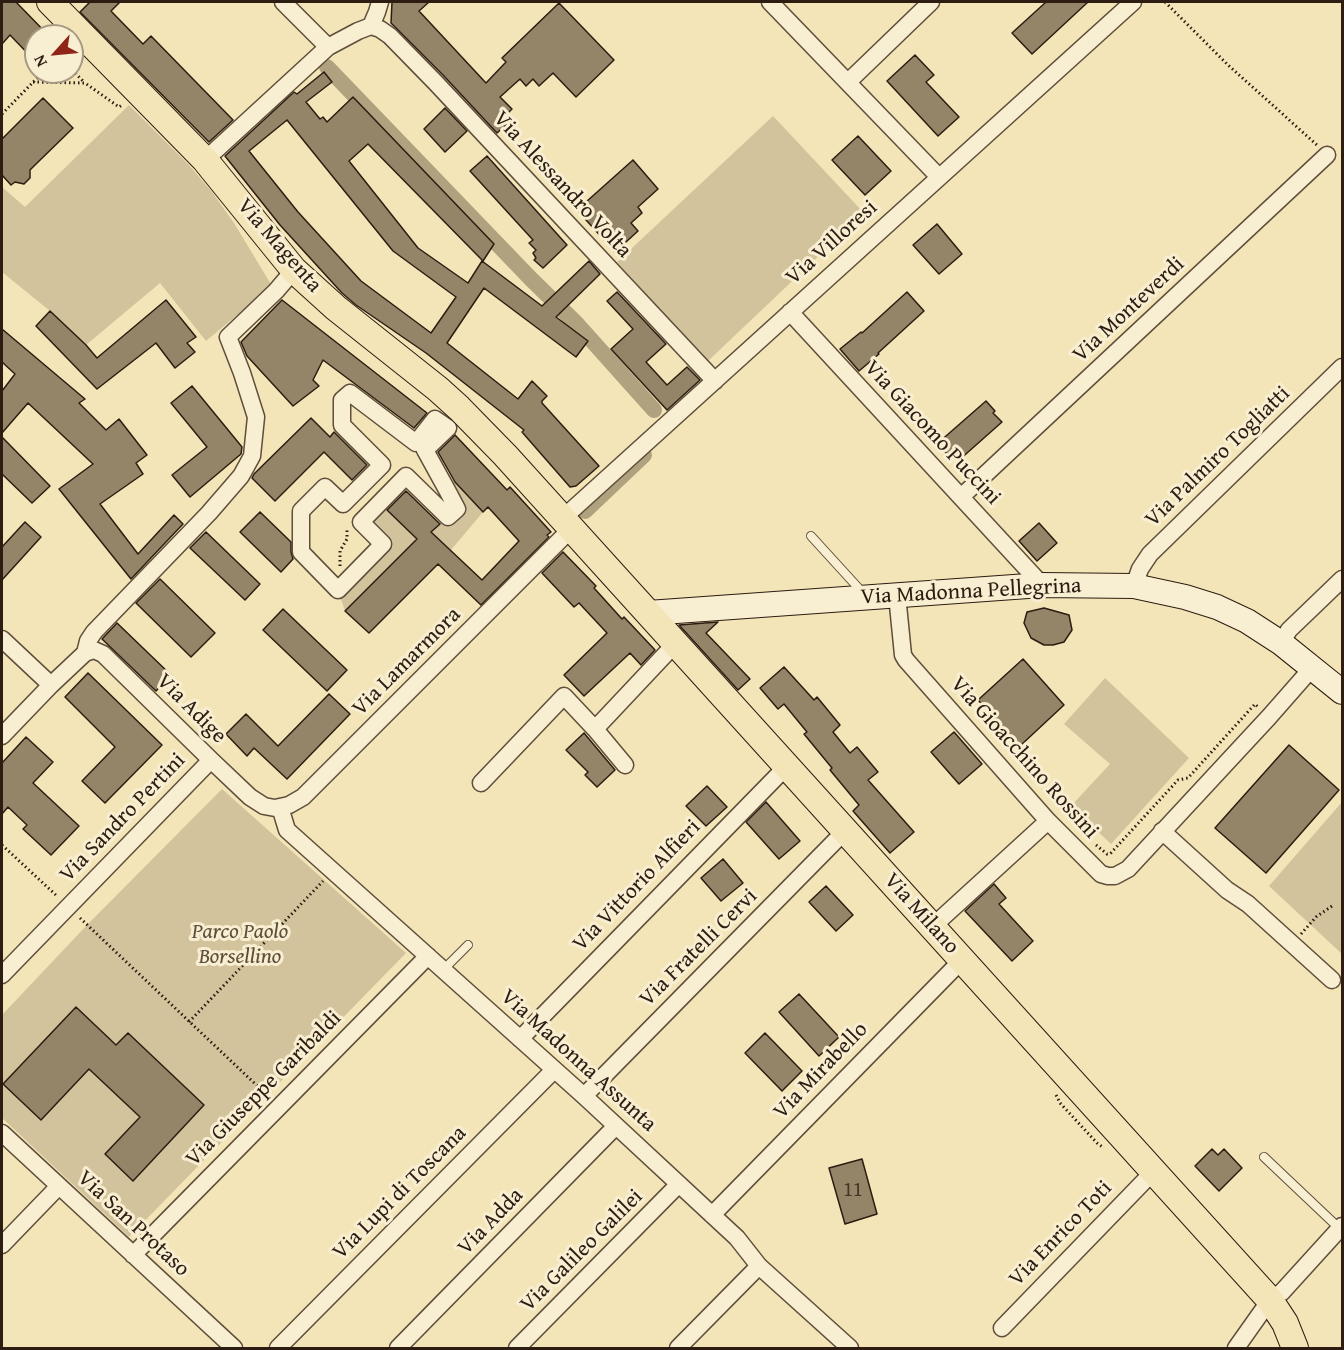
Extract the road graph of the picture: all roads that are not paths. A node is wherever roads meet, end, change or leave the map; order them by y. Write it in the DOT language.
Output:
graph roads {
  1 [pos="50,2"];
  2 [pos="283,2"];
  3 [pos="380,2"];
  4 [pos="770,2"];
  5 [pos="931,2"];
  6 [pos="1133,2"];
  7 [pos="371,26"];
  8 [pos="328,47"];
  9 [pos="848,82"];
  10 [pos="1327,155"];
  11 [pos="205,159"];
  12 [pos="939,177"];
  13 [pos="294,270"];
  14 [pos="790,312"];
  15 [pos="1342,367"];
  16 [pos="715,381"];
  17 [pos="961,497"];
  18 [pos="567,524"];
  19 [pos="811,536"];
  20 [pos="1342,579"];
  21 [pos="334,585"];
  22 [pos="1042,585"];
  23 [pos="1134,586"];
  24 [pos="897,595"];
  25 [pos="867,597"];
  26 [pos="648,613"];
  27 [pos="2,639"];
  28 [pos="1281,643"];
  29 [pos="675,644"];
  30 [pos="85,653"];
  31 [pos="1312,668"];
  32 [pos="51,685"];
  33 [pos="1342,692"];
  34 [pos="595,729"];
  35 [pos="2,736"];
  36 [pos="211,760"];
  37 [pos="625,765"];
  38 [pos="787,766"];
  39 [pos="481,783"];
  40 [pos="272,807"];
  41 [pos="1048,821"];
  42 [pos="846,831"];
  43 [pos="1162,831"];
  44 [pos="932,927"];
  45 [pos="468,945"];
  46 [pos="428,956"];
  47 [pos="962,960"];
  48 [pos="443,970"];
  49 [pos="2,975"];
  50 [pos="1332,980"];
  51 [pos="520,1039"];
  52 [pos="554,1070"];
  53 [pos="584,1096"];
  54 [pos="616,1126"];
  55 [pos="2,1133"];
  56 [pos="1264,1157"];
  57 [pos="1154,1171"];
  58 [pos="679,1184"];
  59 [pos="59,1186"];
  60 [pos="712,1215"];
  61 [pos="1341,1227"];
  62 [pos="2,1245"];
  63 [pos="133,1255"];
  64 [pos="759,1266"];
  65 [pos="1270,1300"];
  66 [pos="1002,1328"];
  67 [pos="234,1348"];
  68 [pos="278,1348"];
  69 [pos="398,1348"];
  70 [pos="517,1348"];
  71 [pos="678,1348"];
  72 [pos="850,1348"];
  73 [pos="1236,1348"];
  74 [pos="1295,1348"];
  1 -- 11 [label="main road, Via Magenta"];
  2 -- 8 [label="street"];
  3 -- 7 [label="street"];
  4 -- 9 [label="street"];
  5 -- 9 [label="street"];
  6 -- 12 [label="street, Via Villoresi"];
  7 -- 8 [label="street"];
  7 -- 16 [label="street, Via Alessandro Volta"];
  8 -- 11 [label="street"];
  9 -- 12 [label="street"];
  10 -- 17 [label="street, Via Monteverdi"];
  11 -- 13 [label="main road, Via Magenta"];
  12 -- 14 [label="street, Via Villoresi"];
  13 -- 18 [label="main road, Via Magenta"];
  13 -- 30 [label="street"];
  14 -- 16 [label="street, Via Villoresi"];
  14 -- 17 [label="street, Via Giacomo Puccini"];
  15 -- 23 [label="street, Via Palmiro Togliatti"];
  16 -- 18 [label="street, Via Villoresi"];
  17 -- 22 [label="street, Via Giacomo Puccini"];
  18 -- 26 [label="main road, Via Milano"];
  18 -- 40 [label="street, Via Lamarmora"];
  19 -- 25 [label="lane"];
  20 -- 28 [label="street"];
  21 -- 21 [label="street"];
  22 -- 23 [label="street, Via Madonna Pellegrina"];
  22 -- 24 [label="street, Via Madonna Pellegrina"];
  23 -- 28 [label="street, Via Madonna Pellegrina"];
  24 -- 25 [label="street, Via Madonna Pellegrina"];
  24 -- 41 [label="street, Via Gioacchino Rossini"];
  25 -- 26 [label="street, Via Madonna Pellegrina"];
  26 -- 29 [label="main road, Via Milano"];
  27 -- 32 [label="street"];
  28 -- 31 [label="street, Via Madonna Pellegrina"];
  29 -- 34 [label="street"];
  29 -- 38 [label="main road, Via Milano"];
  30 -- 32 [label="street"];
  30 -- 36 [label="street, Via Adige"];
  31 -- 33 [label="street, Via Madonna Pellegrina"];
  31 -- 43 [label="street, Via Gioacchino Rossini"];
  32 -- 35 [label="street"];
  34 -- 37 [label="street"];
  34 -- 39 [label="street"];
  36 -- 40 [label="street, Via Adige"];
  36 -- 49 [label="street, Via Sandro Pertini"];
  38 -- 42 [label="main road, Via Milano"];
  38 -- 51 [label="street, Via Vittorio Alfieri"];
  40 -- 46 [label="street, Via Madonna Assunta"];
  41 -- 43 [label="street, Via Gioacchino Rossini"];
  41 -- 44 [label="street"];
  42 -- 44 [label="main road, Via Milano"];
  42 -- 53 [label="street, Via Fratelli Cervi"];
  43 -- 50 [label="street"];
  44 -- 47 [label="main road, Via Milano"];
  45 -- 48 [label="lane"];
  46 -- 48 [label="street, Via Madonna Assunta"];
  46 -- 63 [label="street, Via Giuseppe Garibaldi"];
  47 -- 57 [label="main road, Via Milano"];
  47 -- 60 [label="street, Via Mirabello"];
  48 -- 51 [label="street, Via Madonna Assunta"];
  51 -- 52 [label="street, Via Madonna Assunta"];
  52 -- 53 [label="street, Via Madonna Assunta"];
  52 -- 68 [label="street, Via Lupi di Toscana"];
  53 -- 54 [label="street, Via Madonna Assunta"];
  54 -- 58 [label="street, Via Madonna Assunta"];
  54 -- 69 [label="street, Via Adda"];
  55 -- 59 [label="street, Via San Protaso"];
  56 -- 61 [label="lane"];
  57 -- 65 [label="main road, Via Milano"];
  57 -- 66 [label="street, Via Enrico Toti"];
  58 -- 60 [label="street, Via Madonna Assunta"];
  58 -- 70 [label="street, Via Galileo Galilei"];
  59 -- 62 [label="street"];
  59 -- 63 [label="street, Via San Protaso"];
  60 -- 64 [label="street, Via Madonna Assunta"];
  61 -- 65 [label="street"];
  63 -- 67 [label="street, Via San Protaso"];
  64 -- 71 [label="street"];
  64 -- 72 [label="street, Via Madonna Assunta"];
  65 -- 73 [label="street"];
  65 -- 74 [label="main road, Via Milano"];
}
